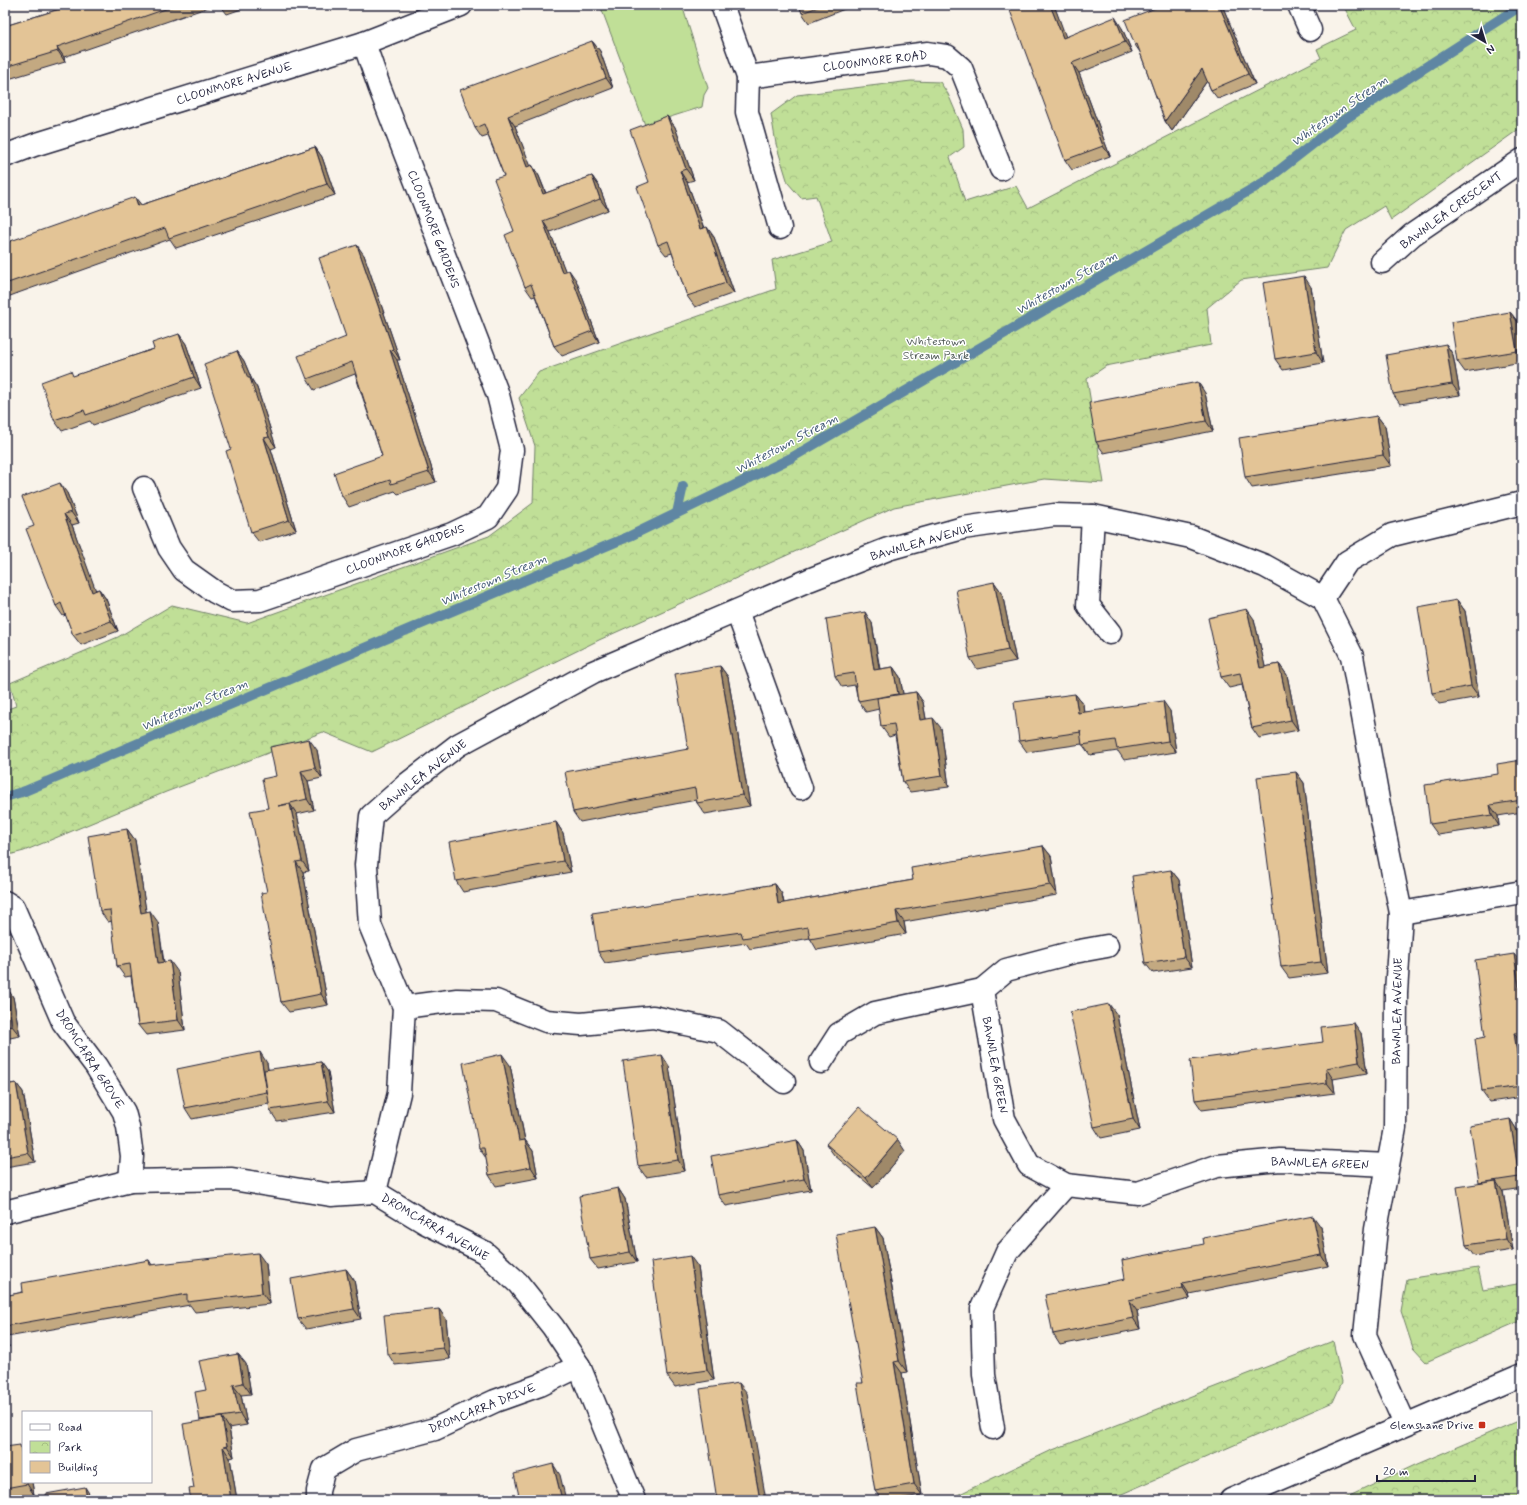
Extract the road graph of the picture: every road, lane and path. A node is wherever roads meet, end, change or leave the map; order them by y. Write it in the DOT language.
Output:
graph roads {
  1 [pos="461,5"];
  2 [pos="722,5"];
  3 [pos="1299,5"];
  4 [pos="1310,30"];
  5 [pos="364,43"];
  6 [pos="748,77"];
  7 [pos="5,156"];
  8 [pos="1522,160"];
  9 [pos="1001,169"];
  10 [pos="780,228"];
  11 [pos="1382,262"];
  12 [pos="144,488"];
  13 [pos="1513,505"];
  14 [pos="1093,516"];
  15 [pos="1323,598"];
  16 [pos="737,611"];
  17 [pos="1110,633"];
  18 [pos="801,788"];
  19 [pos="1522,892"];
  20 [pos="5,902"];
  21 [pos="1401,913"];
  22 [pos="1107,946"];
  23 [pos="982,990"];
  24 [pos="404,1006"];
  25 [pos="821,1062"];
  26 [pos="784,1082"];
  27 [pos="1388,1165"];
  28 [pos="130,1181"];
  29 [pos="1066,1185"];
  30 [pos="374,1192"];
  31 [pos="5,1212"];
  32 [pos="579,1366"];
  33 [pos="1522,1375"];
  34 [pos="1404,1424"];
  35 [pos="993,1428"];
  36 [pos="318,1500"];
  37 [pos="634,1500"];
  38 [pos="1230,1500"];
  1 -- 5 [label="street, CLOONMORE AVENUE"];
  2 -- 6 [label="street"];
  3 -- 4 [label="street"];
  5 -- 7 [label="street, CLOONMORE AVENUE"];
  5 -- 12 [label="street, CLOONMORE GARDENS"];
  6 -- 9 [label="street, CLOONMORE ROAD"];
  6 -- 10 [label="street"];
  8 -- 11 [label="street, BAWNLEA CRESCENT"];
  13 -- 15 [label="street"];
  14 -- 15 [label="street, BAWNLEA AVENUE"];
  14 -- 16 [label="street, BAWNLEA AVENUE"];
  14 -- 17 [label="street"];
  15 -- 21 [label="street, BAWNLEA AVENUE"];
  16 -- 18 [label="street"];
  16 -- 24 [label="street, BAWNLEA AVENUE"];
  19 -- 21 [label="street"];
  20 -- 28 [label="street, DROMCARRA GROVE"];
  21 -- 27 [label="street, BAWNLEA AVENUE"];
  22 -- 23 [label="street"];
  23 -- 25 [label="street"];
  23 -- 29 [label="street, BAWNLEA GREEN"];
  24 -- 26 [label="street"];
  24 -- 30 [label="street, BAWNLEA AVENUE"];
  27 -- 29 [label="street, BAWNLEA GREEN"];
  27 -- 34 [label="street, BAWNLEA AVENUE"];
  28 -- 30 [label="street, DROMCARRA AVENUE"];
  28 -- 31 [label="street, DROMCARRA AVENUE"];
  29 -- 35 [label="street"];
  30 -- 32 [label="street, DROMCARRA AVENUE"];
  32 -- 36 [label="street, DROMCARRA DRIVE"];
  32 -- 37 [label="street, DROMCARRA AVENUE"];
  33 -- 34 [label="street"];
  34 -- 38 [label="street"];
}
